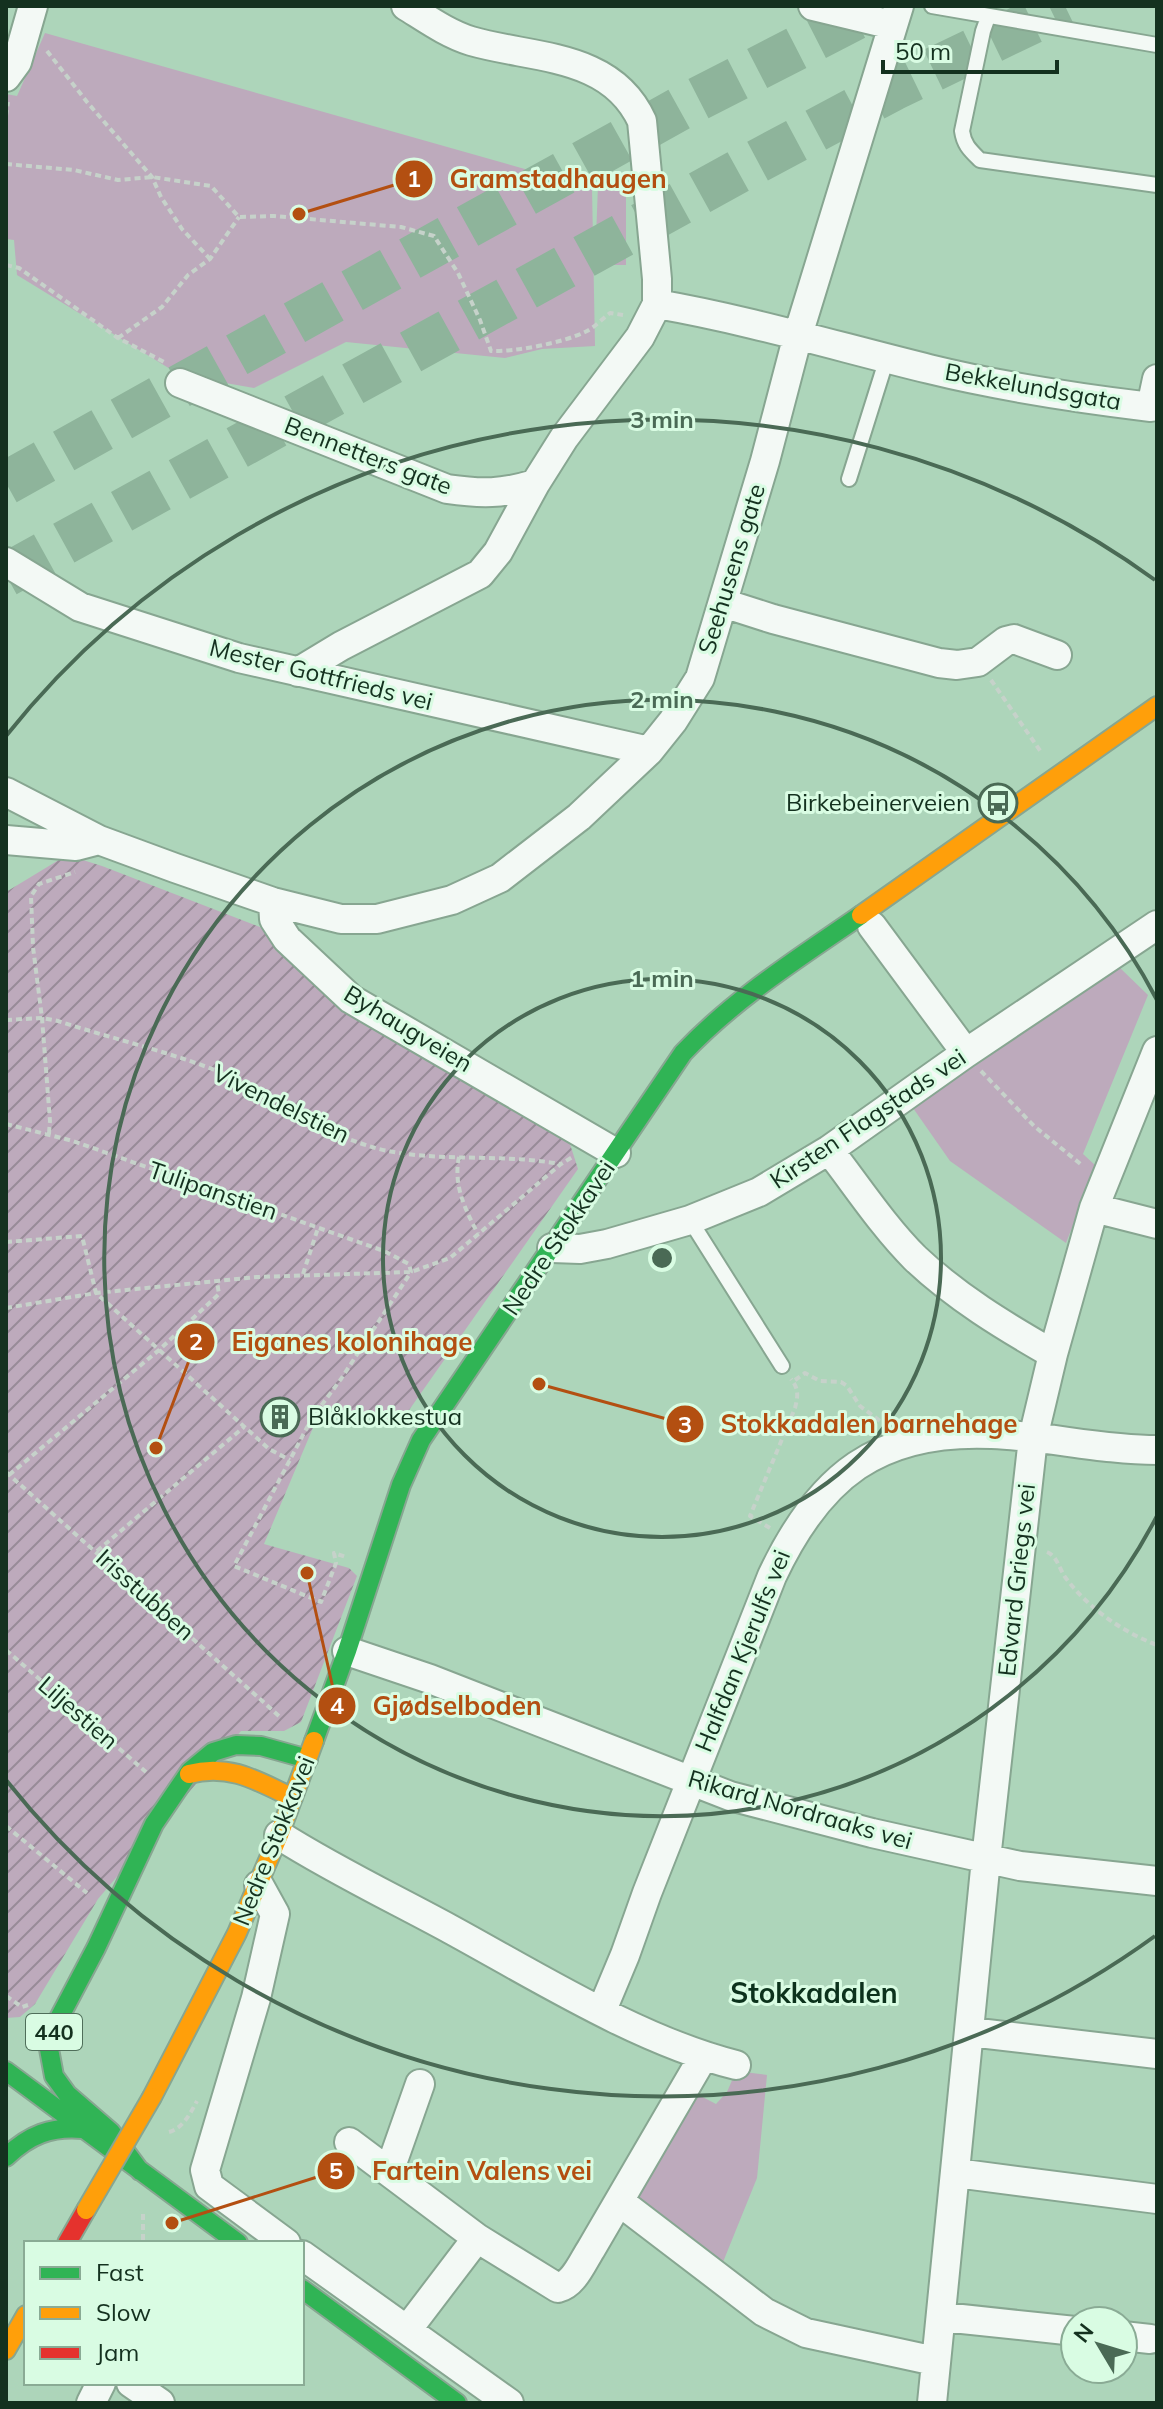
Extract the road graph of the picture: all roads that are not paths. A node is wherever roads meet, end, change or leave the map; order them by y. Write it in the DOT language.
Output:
graph roads {
  1 [pos="406,6"];
  2 [pos="813,6"];
  3 [pos="932,6"];
  4 [pos="32,13"];
  5 [pos="896,15"];
  6 [pos="988,17"];
  7 [pos="1157,45"];
  8 [pos="6,77"];
  9 [pos="1157,185"];
  10 [pos="657,304"];
  11 [pos="798,335"];
  12 [pos="887,358"];
  13 [pos="1157,379"];
  14 [pos="180,383"];
  15 [pos="849,479"];
  16 [pos="535,484"];
  17 [pos="6,562"];
  18 [pos="723,603"];
  19 [pos="1057,655"];
  20 [pos="298,672"];
  21 [pos="1157,706"];
  22 [pos="649,751"];
  23 [pos="6,792"];
  24 [pos="6,840"];
  25 [pos="99,840"];
  26 [pos="273,902"];
  27 [pos="1157,925"];
  28 [pos="872,926"];
  29 [pos="1157,1051"];
  30 [pos="966,1053"];
  31 [pos="829,1150"];
  32 [pos="616,1153"];
  33 [pos="1094,1208"];
  34 [pos="690,1220"];
  35 [pos="1157,1224"];
  36 [pos="552,1248"];
  37 [pos="1053,1354"];
  38 [pos="782,1366"];
  39 [pos="1033,1438"];
  40 [pos="1157,1450"];
  41 [pos="347,1651"];
  42 [pos="308,1759"];
  43 [pos="187,1775"];
  44 [pos="691,1781"];
  45 [pos="293,1798"];
  46 [pos="279,1835"];
  47 [pos="986,1859"];
  48 [pos="129,1875"];
  49 [pos="1157,1881"];
  50 [pos="259,1885"];
  51 [pos="602,2010"];
  52 [pos="38,2028"];
  53 [pos="970,2032"];
  54 [pos="1157,2054"];
  55 [pos="703,2057"];
  56 [pos="736,2065"];
  57 [pos="6,2071"];
  58 [pos="420,2084"];
  59 [pos="83,2129"];
  60 [pos="349,2142"];
  61 [pos="6,2157"];
  62 [pos="140,2171"];
  63 [pos="389,2172"];
  64 [pos="956,2173"];
  65 [pos="1157,2199"];
  66 [pos="620,2202"];
  67 [pos="477,2238"];
  68 [pos="68,2241"];
  69 [pos="235,2241"];
  70 [pos="283,2241"];
  71 [pos="304,2256"];
  72 [pos="304,2290"];
  73 [pos="943,2317"];
  74 [pos="24,2318"];
  75 [pos="1059,2329"];
  76 [pos="407,2330"];
  77 [pos="6,2350"];
  78 [pos="935,2361"];
  79 [pos="100,2385"];
  80 [pos="134,2385"];
  81 [pos="91,2403"];
  82 [pos="160,2403"];
  83 [pos="457,2403"];
  84 [pos="509,2403"];
  85 [pos="932,2403"];
  1 -- 10 [label="street"];
  2 -- 5 [label="street"];
  3 -- 6 [label="lane"];
  4 -- 8 [label="street"];
  5 -- 11 [label="street, Seehusens gate"];
  6 -- 7 [label="lane"];
  6 -- 9 [label="lane"];
  10 -- 11 [label="street, Bekkelundsgata"];
  10 -- 16 [label="street"];
  11 -- 12 [label="street, Bekkelundsgata"];
  11 -- 18 [label="street, Seehusens gate"];
  12 -- 13 [label="street, Bekkelundsgata"];
  12 -- 15 [label="lane"];
  14 -- 16 [label="street, Bennetters gate"];
  16 -- 20 [label="street"];
  17 -- 20 [label="street, Mester Gottfrieds vei"];
  18 -- 19 [label="street"];
  18 -- 22 [label="street, Seehusens gate"];
  20 -- 22 [label="street, Mester Gottfrieds vei"];
  21 -- 32 [label="main road, Nedre Stokkavei"];
  22 -- 26 [label="street, Seehusens gate"];
  23 -- 25 [label="street"];
  24 -- 25 [label="street"];
  25 -- 26 [label="street"];
  26 -- 32 [label="street, Byhaugveien"];
  27 -- 30 [label="street, Kirsten Flagstads vei"];
  28 -- 30 [label="street"];
  29 -- 33 [label="street, Edvard Griegs vei"];
  30 -- 31 [label="street, Kirsten Flagstads vei"];
  31 -- 34 [label="street, Kirsten Flagstads vei"];
  31 -- 37 [label="street"];
  32 -- 36 [label="main road, Nedre Stokkavei"];
  33 -- 35 [label="street"];
  33 -- 37 [label="street, Edvard Griegs vei"];
  34 -- 36 [label="street, Kirsten Flagstads vei"];
  34 -- 38 [label="lane"];
  36 -- 41 [label="main road, Nedre Stokkavei"];
  37 -- 39 [label="street, Edvard Griegs vei"];
  39 -- 40 [label="street, Halfdan Kjerulfs vei"];
  39 -- 44 [label="street, Halfdan Kjerulfs vei"];
  39 -- 47 [label="street, Edvard Griegs vei"];
  41 -- 42 [label="main road, Nedre Stokkavei"];
  41 -- 44 [label="street, Rikard Nordraaks vei"];
  42 -- 43 [label="main road, 440"];
  42 -- 45 [label="main road, Nedre Stokkavei"];
  43 -- 45 [label="main road"];
  43 -- 48 [label="main road, 440"];
  44 -- 47 [label="street, Rikard Nordraaks vei"];
  44 -- 51 [label="street, Halfdan Kjerulfs vei"];
  45 -- 46 [label="main road, Nedre Stokkavei"];
  46 -- 50 [label="main road, Nedre Stokkavei"];
  46 -- 51 [label="street"];
  47 -- 49 [label="street, Rikard Nordraaks vei"];
  47 -- 53 [label="street, Edvard Griegs vei"];
  48 -- 52 [label="main road, 440"];
  48 -- 62 [label="main road, 440"];
  50 -- 68 [label="main road, Nedre Stokkavei, bridge"];
  50 -- 70 [label="street"];
  51 -- 55 [label="street"];
  53 -- 54 [label="street"];
  53 -- 64 [label="street, Edvard Griegs vei"];
  55 -- 56 [label="street"];
  55 -- 66 [label="street"];
  57 -- 59 [label="main road, 440"];
  58 -- 63 [label="street"];
  59 -- 61 [label="main road"];
  59 -- 62 [label="main road, 440"];
  60 -- 63 [label="street"];
  62 -- 69 [label="main road, 440"];
  63 -- 67 [label="street"];
  64 -- 65 [label="street"];
  64 -- 73 [label="street, Edvard Griegs vei"];
  66 -- 67 [label="street"];
  66 -- 78 [label="street"];
  67 -- 76 [label="street"];
  71 -- 76 [label="street"];
  72 -- 83 [label="main road"];
  73 -- 75 [label="street"];
  73 -- 78 [label="street, Edvard Griegs vei"];
  74 -- 77 [label="main road"];
  76 -- 84 [label="street"];
  78 -- 85 [label="street, Edvard Griegs vei"];
  79 -- 81 [label="street"];
  80 -- 82 [label="street"];
}
